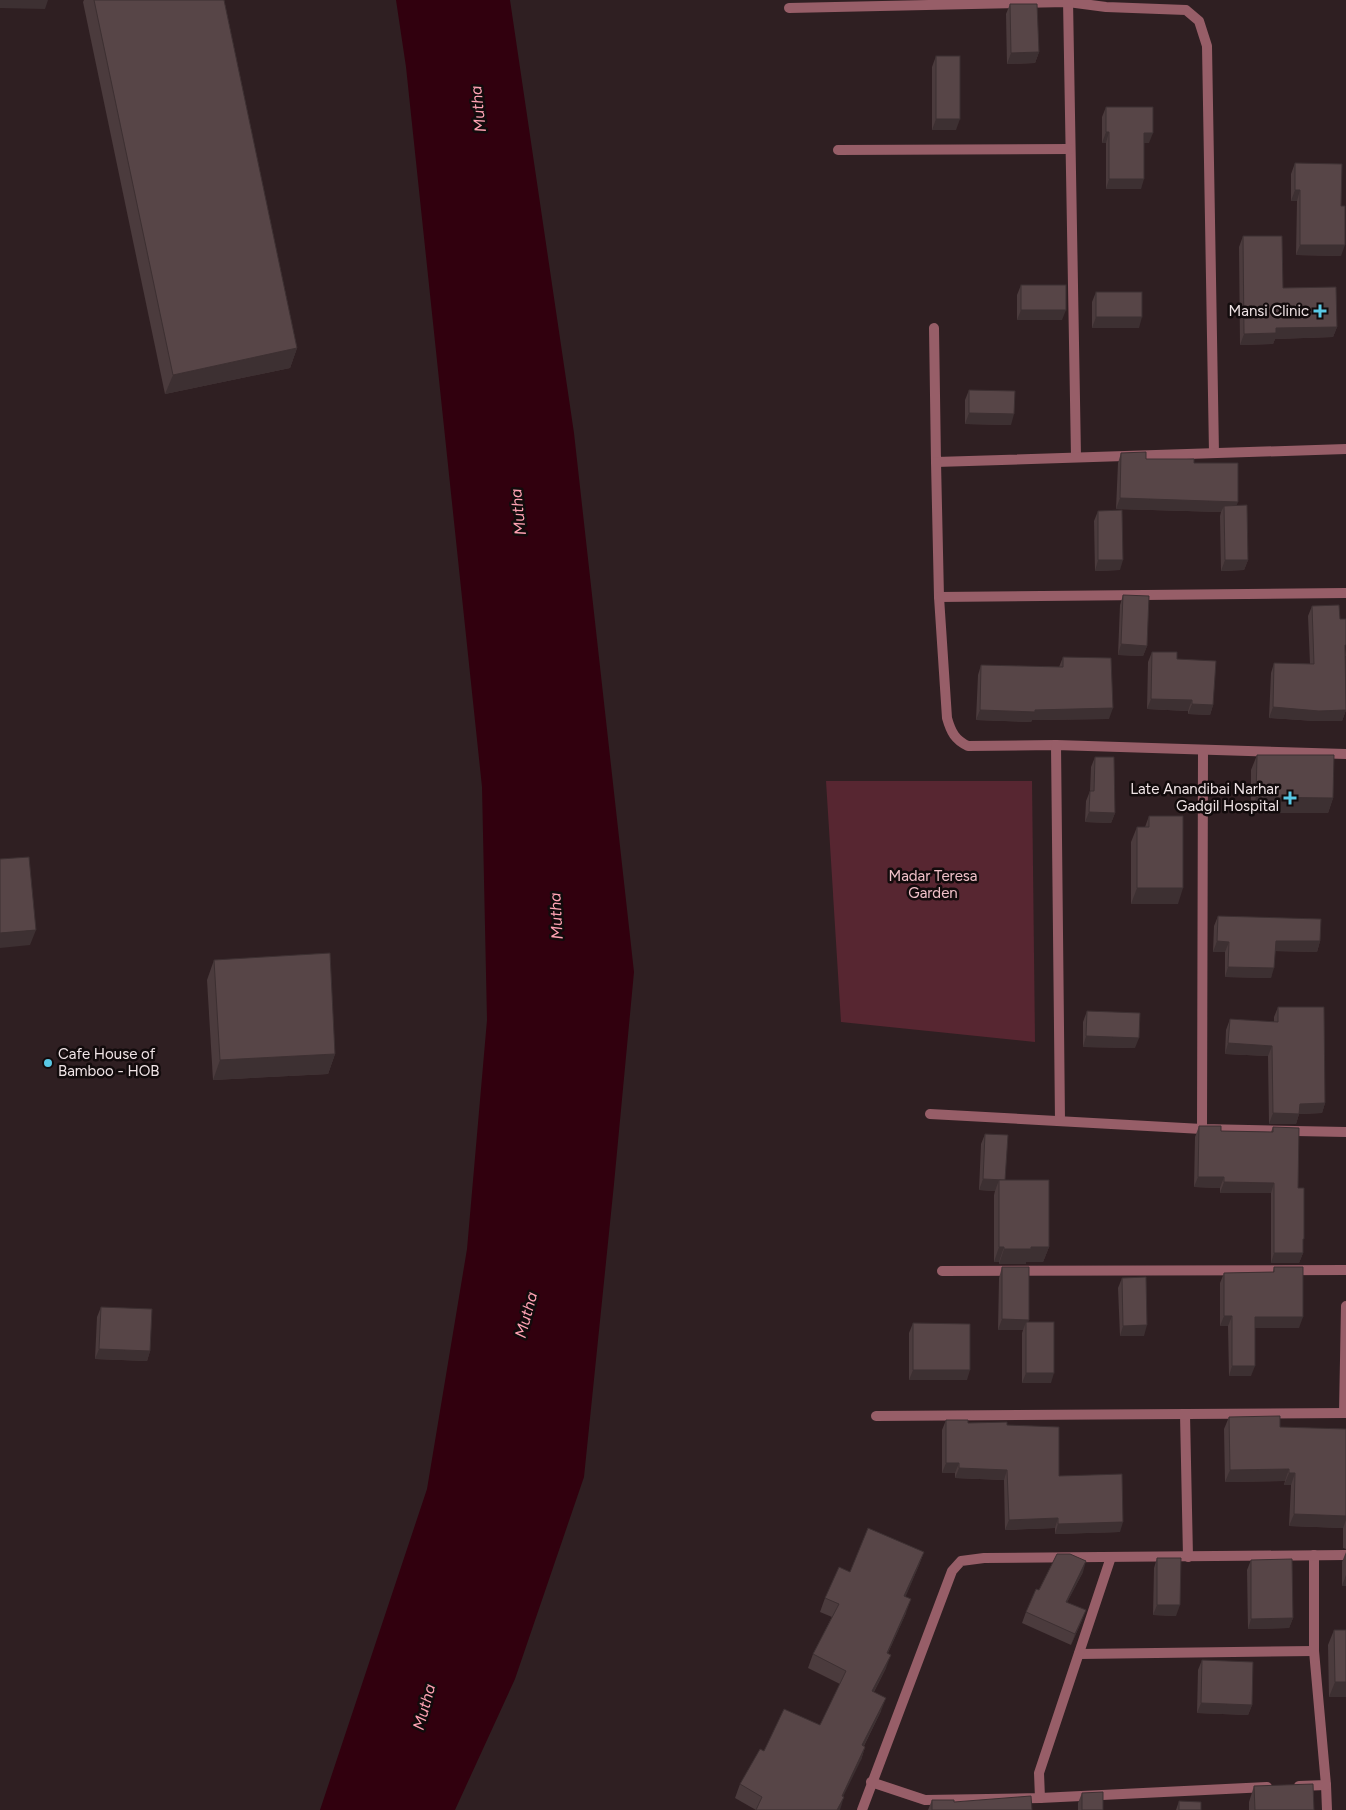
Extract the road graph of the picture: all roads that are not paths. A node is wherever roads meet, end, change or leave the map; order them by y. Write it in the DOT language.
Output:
graph roads {
  1 [pos="1068,1"];
  2 [pos="789,8"];
  3 [pos="1070,149"];
  4 [pos="838,150"];
  5 [pos="934,328"];
  6 [pos="1346,449"];
  7 [pos="1214,453"];
  8 [pos="1076,457"];
  9 [pos="936,462"];
  10 [pos="1346,593"];
  11 [pos="939,597"];
  12 [pos="1056,745"];
  13 [pos="1203,750"];
  14 [pos="1346,754"];
  15 [pos="930,1114"];
  16 [pos="1060,1121"];
  17 [pos="1202,1129"];
  18 [pos="1346,1132"];
  19 [pos="1346,1270"];
  20 [pos="942,1271"];
  21 [pos="1346,1306"];
  22 [pos="1185,1414"];
  23 [pos="1345,1414"];
  24 [pos="876,1416"];
  25 [pos="1314,1555"];
  26 [pos="1346,1555"];
  27 [pos="1188,1556"];
  28 [pos="1111,1557"];
  29 [pos="1314,1651"];
  30 [pos="1078,1654"];
  31 [pos="871,1782"];
  32 [pos="1326,1785"];
  33 [pos="1040,1798"];
  34 [pos="862,1810"];
  35 [pos="1327,1810"];
  1 -- 2 [label="street"];
  1 -- 3 [label="street"];
  1 -- 7 [label="street"];
  3 -- 4 [label="street"];
  3 -- 8 [label="street"];
  5 -- 9 [label="street"];
  6 -- 7 [label="street"];
  7 -- 8 [label="street"];
  8 -- 9 [label="street"];
  9 -- 11 [label="street"];
  10 -- 11 [label="street"];
  11 -- 12 [label="street"];
  12 -- 13 [label="street"];
  12 -- 16 [label="street"];
  13 -- 14 [label="street"];
  13 -- 17 [label="street"];
  15 -- 16 [label="street"];
  16 -- 17 [label="street"];
  17 -- 18 [label="street"];
  19 -- 20 [label="street"];
  21 -- 23 [label="street"];
  22 -- 23 [label="street"];
  22 -- 24 [label="street"];
  22 -- 27 [label="street"];
  25 -- 26 [label="street"];
  25 -- 27 [label="street"];
  25 -- 29 [label="street"];
  27 -- 28 [label="street"];
  28 -- 30 [label="street"];
  28 -- 31 [label="street"];
  29 -- 30 [label="street"];
  29 -- 32 [label="street"];
  30 -- 33 [label="street"];
  31 -- 33 [label="street"];
  31 -- 34 [label="street"];
  32 -- 33 [label="street"];
  32 -- 35 [label="street"];
}
